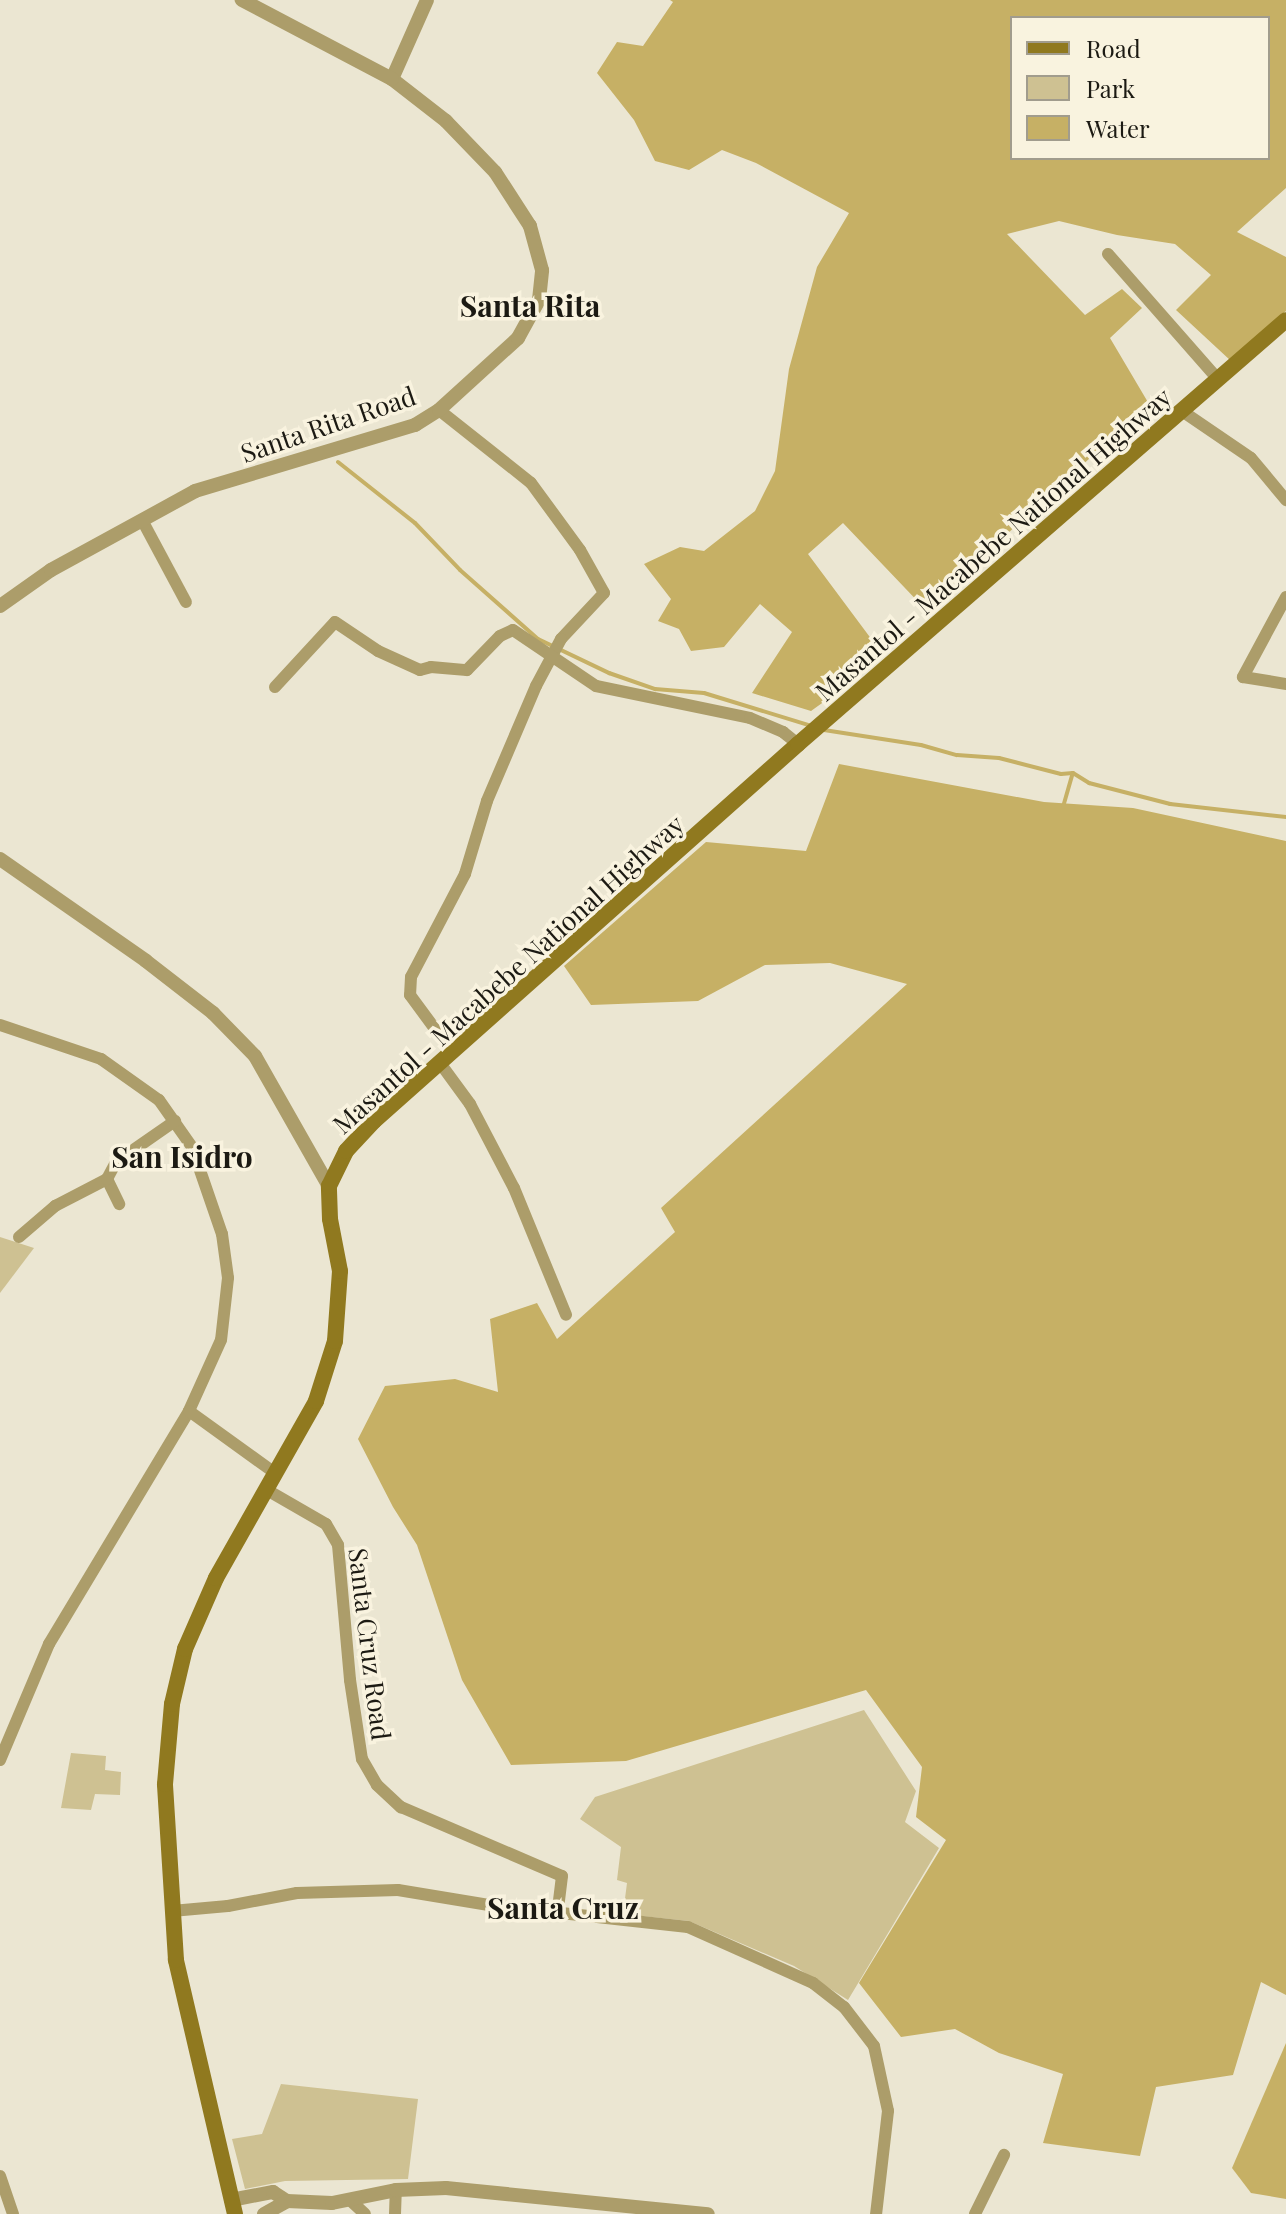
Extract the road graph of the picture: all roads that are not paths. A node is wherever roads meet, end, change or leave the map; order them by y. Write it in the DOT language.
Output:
graph roads {
  1 [pos="242,0"];
  2 [pos="427,0"];
  3 [pos="392,79"];
  4 [pos="1108,254"];
  5 [pos="1286,320"];
  6 [pos="1218,379"];
  7 [pos="439,410"];
  8 [pos="1182,411"];
  9 [pos="1286,500"];
  10 [pos="142,520"];
  11 [pos="1286,597"];
  12 [pos="186,602"];
  13 [pos="0,606"];
  14 [pos="1282,618"];
  15 [pos="557,649"];
  16 [pos="1286,684"];
  17 [pos="275,687"];
  18 [pos="801,742"];
  19 [pos="0,859"];
  20 [pos="0,1025"];
  21 [pos="446,1058"];
  22 [pos="175,1121"];
  23 [pos="107,1179"];
  24 [pos="329,1186"];
  25 [pos="119,1204"];
  26 [pos="19,1237"];
  27 [pos="566,1315"];
  28 [pos="189,1411"];
  29 [pos="275,1473"];
  30 [pos="267,1490"];
  31 [pos="0,1760"];
  32 [pos="172,1911"];
  33 [pos="558,1911"];
  34 [pos="1004,2155"];
  35 [pos="0,2176"];
  36 [pos="396,2190"];
  37 [pos="287,2201"];
  38 [pos="351,2201"];
  39 [pos="233,2207"];
  40 [pos="13,2214"];
  41 [pos="264,2214"];
  42 [pos="365,2214"];
  43 [pos="395,2214"];
  44 [pos="708,2214"];
  45 [pos="876,2214"];
  46 [pos="975,2214"];
  1 -- 3 [label="street, Santa Rita Road"];
  2 -- 3 [label="street"];
  3 -- 7 [label="street, Santa Rita Road"];
  4 -- 6 [label="street"];
  5 -- 6 [label="main road, Masantol - Macabebe National Highway"];
  6 -- 8 [label="main road, Masantol - Macabebe National Highway"];
  7 -- 10 [label="street, Santa Rita Road"];
  7 -- 15 [label="street"];
  8 -- 9 [label="street"];
  8 -- 18 [label="main road, Masantol - Macabebe National Highway"];
  10 -- 12 [label="street"];
  10 -- 13 [label="street, Santa Rita Road"];
  11 -- 14 [label="street"];
  14 -- 16 [label="street"];
  15 -- 17 [label="street"];
  15 -- 18 [label="street"];
  15 -- 21 [label="street"];
  18 -- 21 [label="main road, Masantol - Macabebe National Highway"];
  19 -- 24 [label="street"];
  20 -- 22 [label="street"];
  21 -- 24 [label="main road, Masantol - Macabebe National Highway"];
  21 -- 27 [label="street"];
  22 -- 23 [label="street"];
  22 -- 28 [label="street"];
  23 -- 25 [label="street"];
  23 -- 26 [label="street"];
  24 -- 29 [label="main road, Masantol - Macabebe National Highway"];
  28 -- 29 [label="street"];
  28 -- 31 [label="street"];
  29 -- 30 [label="main road, Masantol - Macabebe National Highway"];
  30 -- 32 [label="main road, Masantol - Macabebe National Highway"];
  30 -- 33 [label="street, Santa Cruz Road"];
  32 -- 33 [label="street"];
  32 -- 39 [label="main road, Masantol - Macabebe National Highway"];
  33 -- 45 [label="street"];
  34 -- 46 [label="street"];
  35 -- 40 [label="street"];
  36 -- 38 [label="street"];
  36 -- 43 [label="street"];
  36 -- 44 [label="street"];
  37 -- 38 [label="street"];
  37 -- 39 [label="street"];
  37 -- 41 [label="street"];
  38 -- 42 [label="street"];
}
